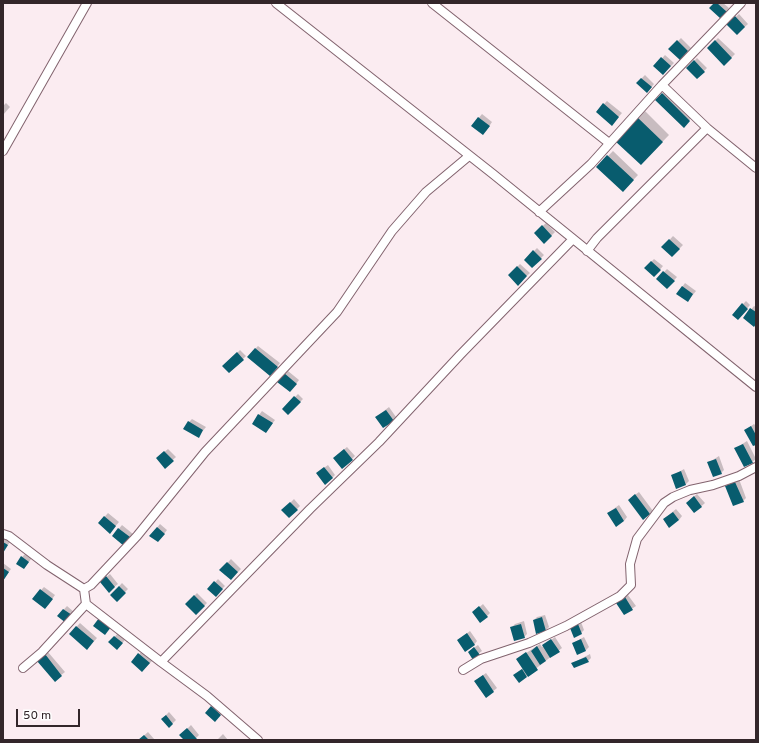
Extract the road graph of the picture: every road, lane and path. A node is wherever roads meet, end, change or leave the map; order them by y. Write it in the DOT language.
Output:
graph roads {
  1 [pos="87,3"];
  2 [pos="276,3"];
  3 [pos="432,3"];
  4 [pos="741,3"];
  5 [pos="662,85"];
  6 [pos="707,128"];
  7 [pos="609,143"];
  8 [pos="3,151"];
  9 [pos="470,156"];
  10 [pos="756,168"];
  11 [pos="539,212"];
  12 [pos="573,239"];
  13 [pos="587,251"];
  14 [pos="756,387"];
  15 [pos="756,467"];
  16 [pos="3,534"];
  17 [pos="84,589"];
  18 [pos="86,604"];
  19 [pos="161,662"];
  20 [pos="23,668"];
  21 [pos="463,670"];
  22 [pos="258,740"];
  1 -- 8 [label="street"];
  2 -- 9 [label="street"];
  3 -- 7 [label="street"];
  4 -- 5 [label="street"];
  5 -- 6 [label="street"];
  5 -- 7 [label="street"];
  6 -- 10 [label="street"];
  6 -- 13 [label="street"];
  7 -- 11 [label="street"];
  9 -- 11 [label="street"];
  9 -- 17 [label="street"];
  11 -- 12 [label="street"];
  12 -- 13 [label="street"];
  12 -- 19 [label="street"];
  13 -- 14 [label="street"];
  15 -- 21 [label="street"];
  16 -- 17 [label="street"];
  17 -- 18 [label="street"];
  18 -- 19 [label="street"];
  18 -- 20 [label="street"];
  19 -- 22 [label="street"];
}
